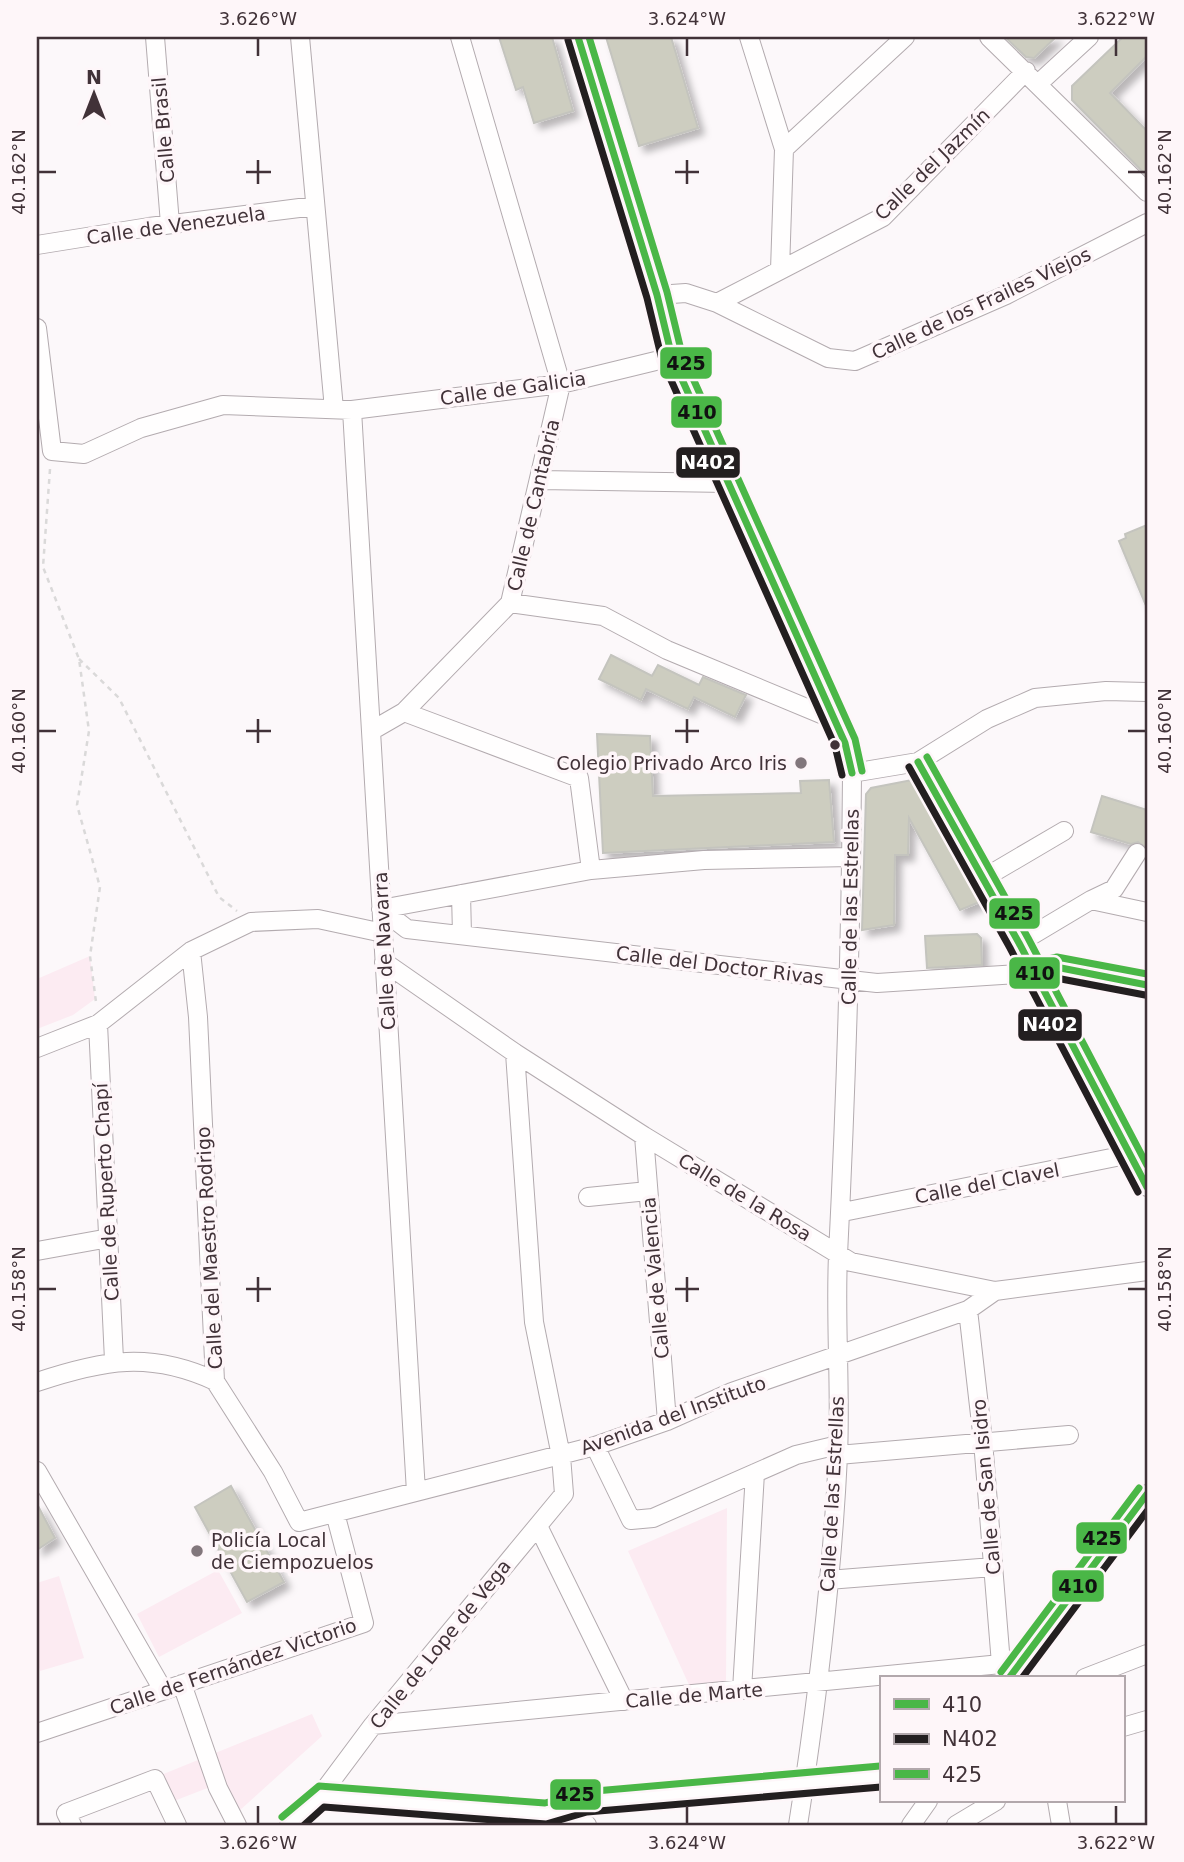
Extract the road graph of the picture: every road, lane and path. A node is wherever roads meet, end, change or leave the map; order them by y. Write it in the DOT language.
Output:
graph roads {
  1 [pos="155,37"];
  2 [pos="300,37"];
  3 [pos="460,37"];
  4 [pos="578,37"];
  5 [pos="749,37"];
  6 [pos="905,37"];
  7 [pos="989,37"];
  8 [pos="1089,37"];
  9 [pos="1033,77"];
  10 [pos="784,149"];
  11 [pos="1147,192"];
  12 [pos="315,206"];
  13 [pos="1147,223"];
  14 [pos="170,224"];
  15 [pos="37,245"];
  16 [pos="780,270"];
  17 [pos="657,295"];
  18 [pos="717,303"];
  19 [pos="37,328"];
  20 [pos="672,357"];
  21 [pos="561,384"];
  22 [pos="334,409"];
  23 [pos="352,410"];
  24 [pos="52,451"];
  25 [pos="540,480"];
  26 [pos="727,483"];
  27 [pos="510,603"];
  28 [pos="79,659"];
  29 [pos="1147,692"];
  30 [pos="404,712"];
  31 [pos="833,719"];
  32 [pos="371,731"];
  33 [pos="918,762"];
  34 [pos="852,773"];
  35 [pos="1064,831"];
  36 [pos="1137,853"];
  37 [pos="851,857"];
  38 [pos="591,870"];
  39 [pos="984,878"];
  40 [pos="461,894"];
  41 [pos="1091,900"];
  42 [pos="381,909"];
  43 [pos="1147,912"];
  44 [pos="251,922"];
  45 [pos="383,933"];
  46 [pos="462,934"];
  47 [pos="1019,943"];
  48 [pos="191,951"];
  49 [pos="384,962"];
  50 [pos="1035,973"];
  51 [pos="850,980"];
  52 [pos="1147,985"];
  53 [pos="98,1024"];
  54 [pos="37,1048"];
  55 [pos="515,1053"];
  56 [pos="644,1136"];
  57 [pos="1131,1154"];
  58 [pos="1147,1186"];
  59 [pos="648,1191"];
  60 [pos="588,1197"];
  61 [pos="843,1212"];
  62 [pos="108,1238"];
  63 [pos="37,1251"];
  64 [pos="838,1254"];
  65 [pos="1147,1271"];
  66 [pos="995,1291"];
  67 [pos="968,1310"];
  68 [pos="837,1355"];
  69 [pos="114,1360"];
  70 [pos="215,1381"];
  71 [pos="37,1382"];
  72 [pos="667,1421"];
  73 [pos="1069,1435"];
  74 [pos="983,1441"];
  75 [pos="595,1446"];
  76 [pos="838,1450"];
  77 [pos="561,1456"];
  78 [pos="37,1471"];
  79 [pos="755,1473"];
  80 [pos="416,1492"];
  81 [pos="1147,1494"];
  82 [pos="335,1514"];
  83 [pos="299,1522"];
  84 [pos="538,1525"];
  85 [pos="993,1567"];
  86 [pos="828,1580"];
  87 [pos="1147,1654"];
  88 [pos="1008,1671"];
  89 [pos="930,1676"];
  90 [pos="1090,1676"];
  91 [pos="880,1679"];
  92 [pos="820,1683"];
  93 [pos="182,1684"];
  94 [pos="163,1690"];
  95 [pos="742,1690"];
  96 [pos="624,1702"];
  97 [pos="1147,1720"];
  98 [pos="373,1725"];
  99 [pos="1124,1727"];
  100 [pos="37,1733"];
  101 [pos="880,1776"];
  102 [pos="805,1783"];
  103 [pos="320,1796"];
  104 [pos="927,1802"];
  105 [pos="994,1802"];
  106 [pos="1057,1802"];
  107 [pos="546,1814"];
  108 [pos="72,1825"];
  109 [pos="177,1825"];
  110 [pos="237,1825"];
  111 [pos="289,1825"];
  112 [pos="587,1825"];
  113 [pos="798,1825"];
  114 [pos="911,1825"];
  115 [pos="957,1825"];
  116 [pos="1061,1825"];
  1 -- 14 [label="street, Calle Brasil"];
  2 -- 12 [label="street"];
  3 -- 21 [label="street"];
  4 -- 17 [label="street, Calle de las Estrellas"];
  5 -- 10 [label="street"];
  6 -- 10 [label="street"];
  7 -- 9 [label="street"];
  8 -- 9 [label="street, Calle del Jazmín"];
  9 -- 11 [label="street"];
  9 -- 16 [label="street, Calle del Jazmín"];
  10 -- 16 [label="street"];
  12 -- 14 [label="street, Calle de Venezuela"];
  12 -- 22 [label="street"];
  13 -- 18 [label="street, Calle de los Frailes Viejos"];
  14 -- 15 [label="street, Calle de Venezuela"];
  16 -- 18 [label="street, Calle del Jazmín"];
  17 -- 18 [label="street, Calle de los Frailes Viejos"];
  17 -- 20 [label="street, Calle de las Estrellas"];
  19 -- 24 [label="street"];
  20 -- 21 [label="street, Calle de Galicia"];
  20 -- 26 [label="street, Calle de las Estrellas"];
  21 -- 23 [label="street, Calle de Galicia"];
  21 -- 25 [label="street, Calle de Cantabria"];
  22 -- 23 [label="street, Calle de Galicia"];
  22 -- 24 [label="street, Calle de Galicia"];
  23 -- 32 [label="street, Calle de Navarra"];
  24 -- 28 [label="path"];
  25 -- 26 [label="street"];
  25 -- 27 [label="street, Calle de Cantabria"];
  26 -- 31 [label="street, Calle de las Estrellas"];
  27 -- 30 [label="street, Calle de Cantabria"];
  27 -- 31 [label="street"];
  28 -- 44 [label="path"];
  28 -- 53 [label="path"];
  29 -- 33 [label="street"];
  30 -- 32 [label="street, Calle de Cantabria"];
  30 -- 38 [label="street"];
  31 -- 34 [label="street, Calle de las Estrellas"];
  32 -- 42 [label="street, Calle de Navarra"];
  33 -- 34 [label="street"];
  33 -- 39 [label="street"];
  34 -- 37 [label="street, Calle de las Estrellas"];
  35 -- 39 [label="street"];
  36 -- 41 [label="street"];
  37 -- 38 [label="street"];
  37 -- 51 [label="street, Calle de las Estrellas"];
  38 -- 40 [label="street"];
  39 -- 47 [label="street"];
  40 -- 42 [label="street"];
  40 -- 46 [label="street"];
  41 -- 43 [label="street"];
  41 -- 47 [label="street"];
  42 -- 45 [label="street, Calle de Navarra"];
  42 -- 46 [label="street, Calle del Doctor Rivas"];
  44 -- 45 [label="street"];
  44 -- 48 [label="street"];
  45 -- 49 [label="street, Calle de Navarra"];
  46 -- 51 [label="street, Calle del Doctor Rivas"];
  47 -- 50 [label="street"];
  48 -- 53 [label="street"];
  48 -- 70 [label="street, Calle del Maestro Rodrigo"];
  49 -- 55 [label="street, Calle de la Rosa"];
  49 -- 80 [label="street, Calle de Navarra"];
  50 -- 51 [label="street, Calle del Doctor Rivas"];
  50 -- 52 [label="street, Calle del Doctor Rivas"];
  50 -- 57 [label="street"];
  51 -- 61 [label="street, Calle de las Estrellas"];
  53 -- 54 [label="street"];
  53 -- 62 [label="street, Calle de Ruperto Chapí"];
  55 -- 56 [label="street, Calle de la Rosa"];
  55 -- 77 [label="street"];
  56 -- 59 [label="street, Calle de Valencia"];
  56 -- 64 [label="street, Calle de la Rosa"];
  57 -- 58 [label="street"];
  57 -- 61 [label="street, Calle del Clavel"];
  59 -- 60 [label="street"];
  59 -- 72 [label="street, Calle de Valencia"];
  61 -- 64 [label="street, Calle de las Estrellas"];
  62 -- 63 [label="street"];
  62 -- 69 [label="street, Calle de Ruperto Chapí"];
  64 -- 66 [label="street, Calle de la Rosa"];
  64 -- 68 [label="street, Calle de las Estrellas"];
  65 -- 66 [label="street"];
  66 -- 67 [label="street, Avenida del Instituto"];
  67 -- 68 [label="street, Avenida del Instituto"];
  67 -- 74 [label="street, Calle de San Isidro"];
  68 -- 72 [label="street, Avenida del Instituto"];
  68 -- 76 [label="street, Calle de las Estrellas"];
  69 -- 70 [label="street"];
  69 -- 71 [label="street"];
  70 -- 83 [label="street, Calle del Maestro Rodrigo"];
  72 -- 75 [label="street, Avenida del Instituto"];
  73 -- 74 [label="street"];
  74 -- 76 [label="street"];
  74 -- 85 [label="street, Calle de San Isidro"];
  75 -- 77 [label="street, Avenida del Instituto"];
  75 -- 79 [label="street"];
  76 -- 79 [label="street"];
  76 -- 86 [label="street, Calle de las Estrellas"];
  77 -- 80 [label="street, Avenida del Instituto"];
  77 -- 84 [label="street, Calle de Lope de Vega"];
  78 -- 94 [label="street"];
  79 -- 95 [label="street"];
  80 -- 82 [label="street, Avenida del Instituto"];
  81 -- 88 [label="street"];
  82 -- 83 [label="street, Avenida del Instituto"];
  82 -- 93 [label="street, Calle de Fernández Victorio"];
  84 -- 96 [label="street"];
  84 -- 98 [label="street, Calle de Lope de Vega"];
  85 -- 86 [label="street"];
  85 -- 88 [label="street, Calle de San Isidro"];
  86 -- 92 [label="street, Calle de las Estrellas"];
  87 -- 90 [label="street"];
  88 -- 89 [label="street, Calle de Marte"];
  91 -- 92 [label="street, Calle de Marte"];
  92 -- 95 [label="street, Calle de Marte"];
  92 -- 102 [label="street, Calle de las Estrellas"];
  93 -- 94 [label="street, Calle de Fernández Victorio"];
  93 -- 110 [label="street"];
  94 -- 100 [label="street, Calle de Fernández Victorio"];
  95 -- 96 [label="street, Calle de Marte"];
  96 -- 98 [label="street, Calle de Marte"];
  97 -- 99 [label="street"];
  98 -- 103 [label="street, Calle de Lope de Vega"];
  101 -- 102 [label="street"];
  102 -- 107 [label="street"];
  102 -- 113 [label="street, Calle de las Estrellas"];
  103 -- 107 [label="street"];
  103 -- 111 [label="street, Calle de Lope de Vega"];
  104 -- 114 [label="street"];
  105 -- 115 [label="street"];
  106 -- 116 [label="street"];
  107 -- 112 [label="street"];
  108 -- 109 [label="street"];
}
